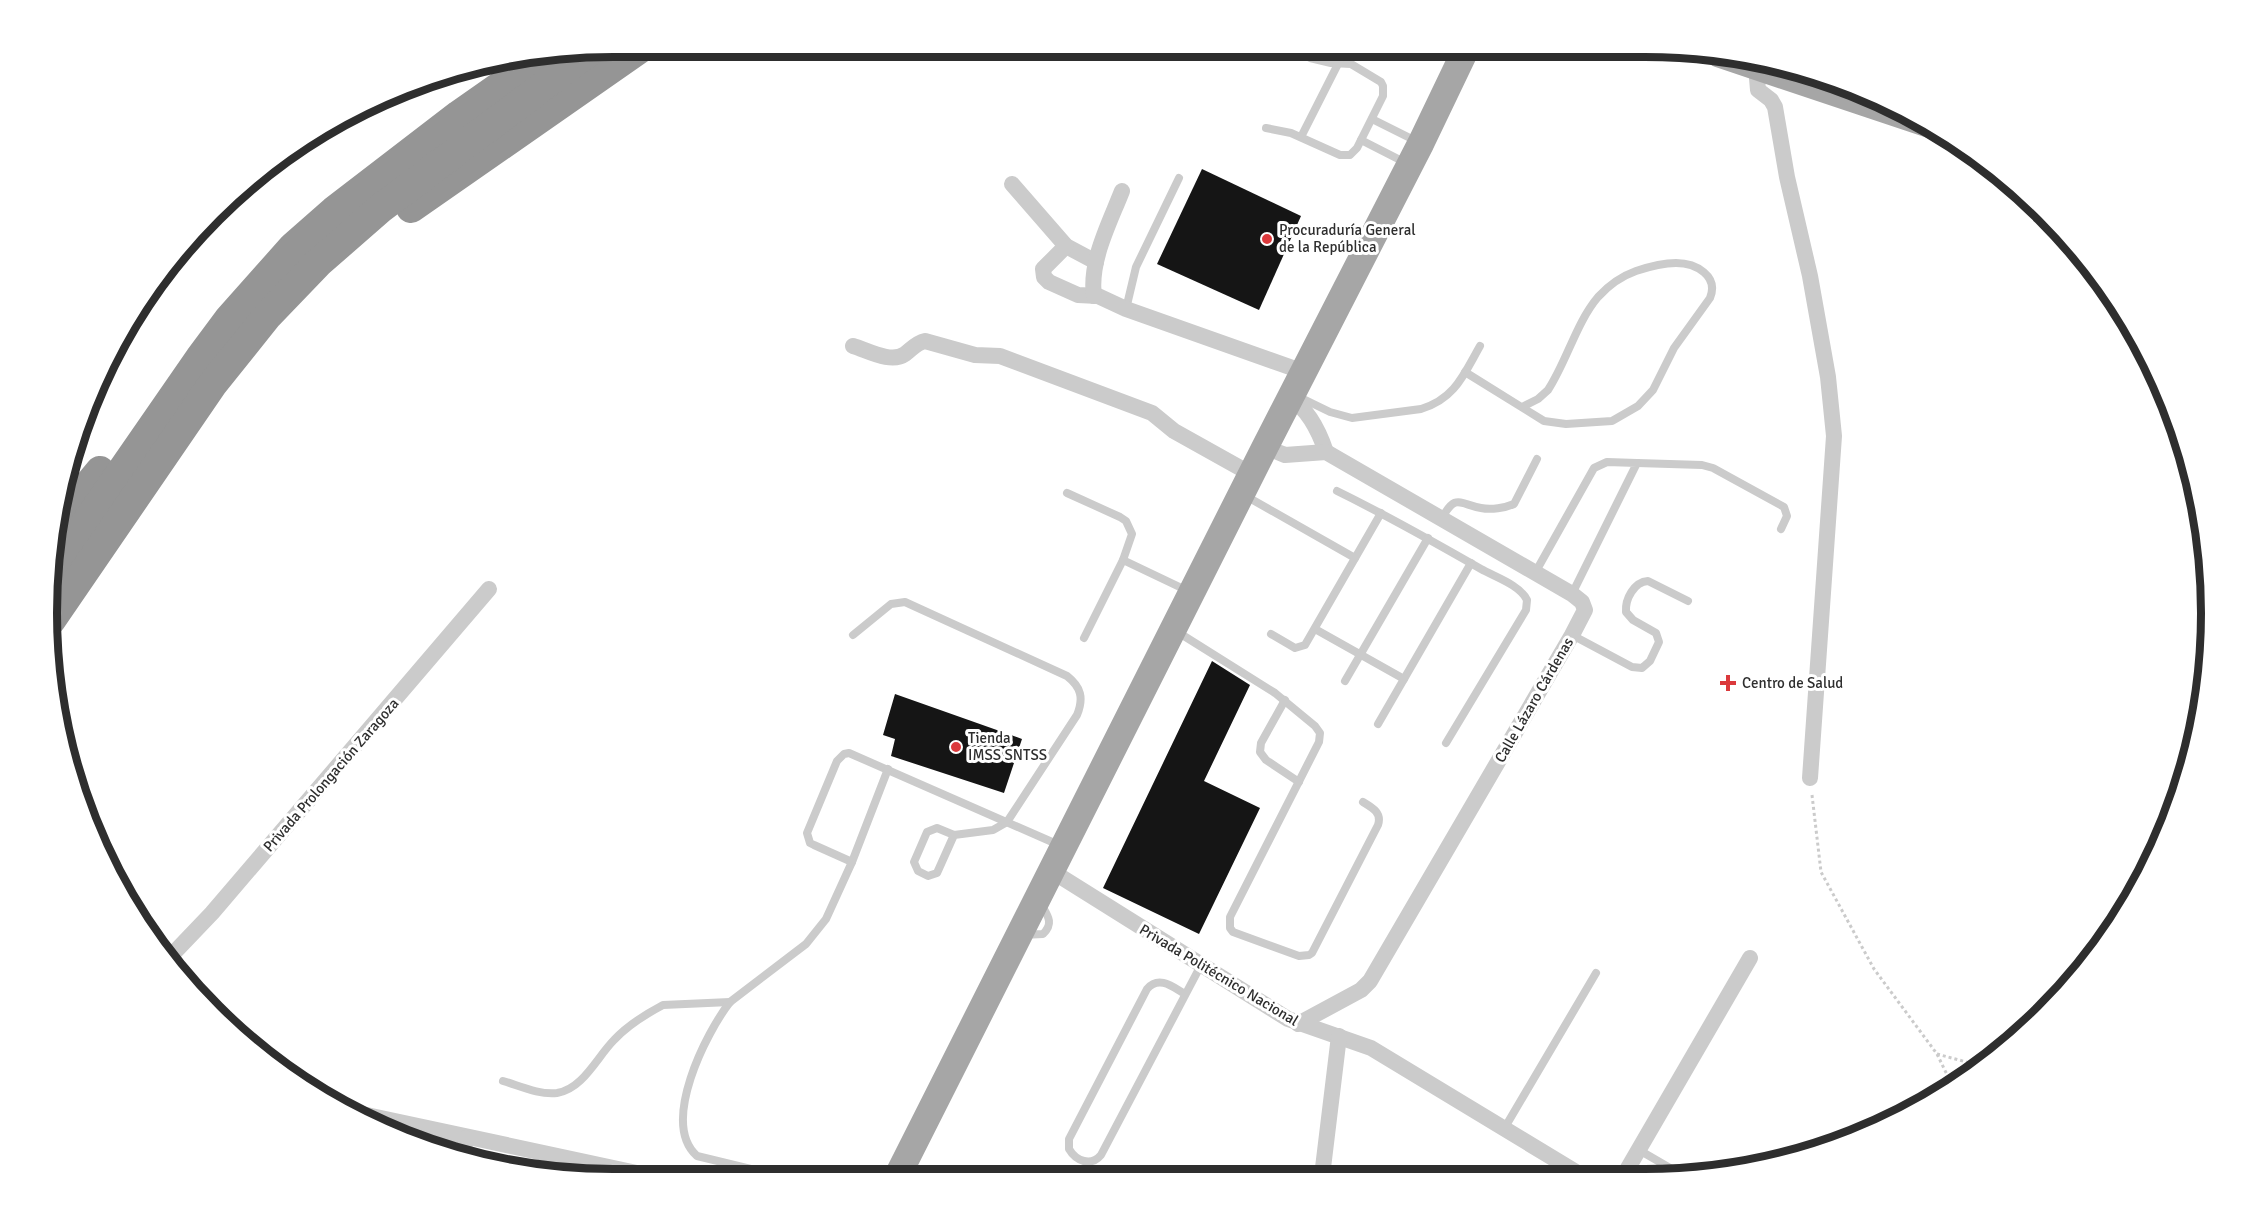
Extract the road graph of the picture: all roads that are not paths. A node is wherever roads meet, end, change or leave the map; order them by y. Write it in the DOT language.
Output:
graph roads {
  1 [pos="627,57"];
  2 [pos="1308,57"];
  3 [pos="580,58"];
  4 [pos="1456,59"];
  5 [pos="1339,62"];
  6 [pos="533,63"];
  7 [pos="505,68"];
  8 [pos="1756,69"];
  9 [pos="1779,74"];
  10 [pos="1870,104"];
  11 [pos="459,115"];
  12 [pos="1372,119"];
  13 [pos="1266,128"];
  14 [pos="1301,137"];
  15 [pos="1361,140"];
  16 [pos="1415,154"];
  17 [pos="1179,178"];
  18 [pos="1012,184"];
  19 [pos="1122,191"];
  20 [pos="1066,246"];
  21 [pos="1096,262"];
  22 [pos="318,263"];
  23 [pos="1094,296"];
  24 [pos="1126,309"];
  25 [pos="853,346"];
  26 [pos="1480,346"];
  27 [pos="1465,372"];
  28 [pos="1295,388"];
  29 [pos="170,398"];
  30 [pos="1522,407"];
  31 [pos="1265,447"];
  32 [pos="1326,452"];
  33 [pos="1537,459"];
  34 [pos="1637,463"];
  35 [pos="1246,484"];
  36 [pos="1337,491"];
  37 [pos="1066,493"];
  38 [pos="67,510"];
  39 [pos="1381,513"];
  40 [pos="1442,518"];
  41 [pos="1781,529"];
  42 [pos="1428,538"];
  43 [pos="1355,558"];
  44 [pos="60,560"];
  45 [pos="1123,560"];
  46 [pos="1471,563"];
  47 [pos="1535,573"];
  48 [pos="489,589"];
  49 [pos="1191,593"];
  50 [pos="1572,594"];
  51 [pos="1688,601"];
  52 [pos="57,611"];
  53 [pos="1173,629"];
  54 [pos="1315,629"];
  55 [pos="1271,634"];
  56 [pos="853,635"];
  57 [pos="1572,635"];
  58 [pos="1084,638"];
  59 [pos="1361,654"];
  60 [pos="1404,679"];
  61 [pos="1345,681"];
  62 [pos="1285,700"];
  63 [pos="1378,724"];
  64 [pos="1446,743"];
  65 [pos="888,769"];
  66 [pos="1810,778"];
  67 [pos="1299,782"];
  68 [pos="1363,802"];
  69 [pos="1007,822"];
  70 [pos="954,835"];
  71 [pos="1062,846"];
  72 [pos="852,862"];
  73 [pos="1050,870"];
  74 [pos="174,953"];
  75 [pos="1750,958"];
  76 [pos="1201,965"];
  77 [pos="1596,973"];
  78 [pos="1185,994"];
  79 [pos="730,1002"];
  80 [pos="1298,1024"];
  81 [pos="1339,1036"];
  82 [pos="503,1081"];
  83 [pos="382,1119"];
  84 [pos="1504,1129"];
  85 [pos="466,1138"];
  86 [pos="464,1148"];
  87 [pos="1639,1150"];
  88 [pos="1670,1168"];
  89 [pos="616,1169"];
  90 [pos="749,1169"];
  91 [pos="901,1169"];
  92 [pos="1323,1169"];
  93 [pos="1571,1169"];
  94 [pos="1628,1169"];
  1 -- 22 [label="highway"];
  2 -- 5 [label="lane"];
  3 -- 22 [label="highway"];
  4 -- 16 [label="main road"];
  5 -- 12 [label="lane"];
  5 -- 14 [label="lane"];
  6 -- 11 [label="highway"];
  7 -- 11 [label="highway"];
  8 -- 66 [label="street"];
  9 -- 10 [label="main road"];
  11 -- 29 [label="highway"];
  12 -- 15 [label="lane"];
  12 -- 16 [label="lane"];
  13 -- 14 [label="lane"];
  14 -- 15 [label="lane"];
  15 -- 16 [label="lane"];
  16 -- 28 [label="main road"];
  17 -- 24 [label="lane"];
  18 -- 20 [label="street"];
  19 -- 21 [label="street"];
  20 -- 21 [label="street"];
  20 -- 23 [label="street"];
  21 -- 23 [label="street"];
  22 -- 52 [label="highway"];
  23 -- 24 [label="street"];
  24 -- 28 [label="street"];
  25 -- 35 [label="street"];
  26 -- 27 [label="lane"];
  27 -- 28 [label="lane"];
  27 -- 30 [label="lane"];
  28 -- 31 [label="main road"];
  28 -- 32 [label="street"];
  29 -- 38 [label="highway"];
  29 -- 44 [label="highway"];
  30 -- 30 [label="lane"];
  31 -- 32 [label="street"];
  31 -- 35 [label="main road"];
  32 -- 40 [label="street"];
  33 -- 40 [label="lane"];
  34 -- 41 [label="lane"];
  34 -- 47 [label="lane"];
  34 -- 50 [label="lane"];
  35 -- 43 [label="lane"];
  35 -- 49 [label="main road"];
  36 -- 39 [label="lane"];
  37 -- 45 [label="lane"];
  39 -- 42 [label="lane"];
  39 -- 43 [label="lane"];
  40 -- 47 [label="street"];
  42 -- 46 [label="lane"];
  42 -- 59 [label="lane"];
  43 -- 54 [label="lane"];
  45 -- 49 [label="lane"];
  45 -- 58 [label="lane"];
  46 -- 60 [label="lane"];
  46 -- 64 [label="lane"];
  47 -- 50 [label="street"];
  48 -- 74 [label="street, Privada Prolongación Zaragoza"];
  49 -- 53 [label="main road"];
  50 -- 57 [label="street, Calle Lázaro Cárdenas"];
  51 -- 57 [label="lane"];
  53 -- 62 [label="lane"];
  53 -- 71 [label="main road"];
  54 -- 55 [label="lane"];
  54 -- 59 [label="lane"];
  56 -- 69 [label="lane"];
  57 -- 80 [label="street, Calle Lázaro Cárdenas"];
  59 -- 60 [label="lane"];
  59 -- 61 [label="lane"];
  60 -- 63 [label="lane"];
  62 -- 67 [label="lane"];
  62 -- 67 [label="lane"];
  65 -- 69 [label="lane"];
  65 -- 72 [label="lane"];
  65 -- 72 [label="lane"];
  67 -- 68 [label="lane"];
  69 -- 70 [label="lane"];
  69 -- 71 [label="lane"];
  70 -- 70 [label="lane"];
  71 -- 73 [label="main road"];
  72 -- 79 [label="lane"];
  73 -- 76 [label="street, Privada Politécnico Nacional"];
  73 -- 91 [label="main road"];
  75 -- 87 [label="street"];
  76 -- 78 [label="lane"];
  76 -- 80 [label="street, Privada Politécnico Nacional"];
  77 -- 84 [label="lane"];
  78 -- 78 [label="lane"];
  79 -- 82 [label="lane"];
  79 -- 90 [label="lane"];
  80 -- 81 [label="street, Privada Politécnico Nacional"];
  81 -- 84 [label="street, Privada Politécnico Nacional"];
  81 -- 92 [label="street"];
  83 -- 85 [label="street"];
  84 -- 93 [label="street, Privada Politécnico Nacional"];
  85 -- 86 [label="street"];
  85 -- 89 [label="street"];
  87 -- 88 [label="lane"];
  87 -- 94 [label="street"];
}
